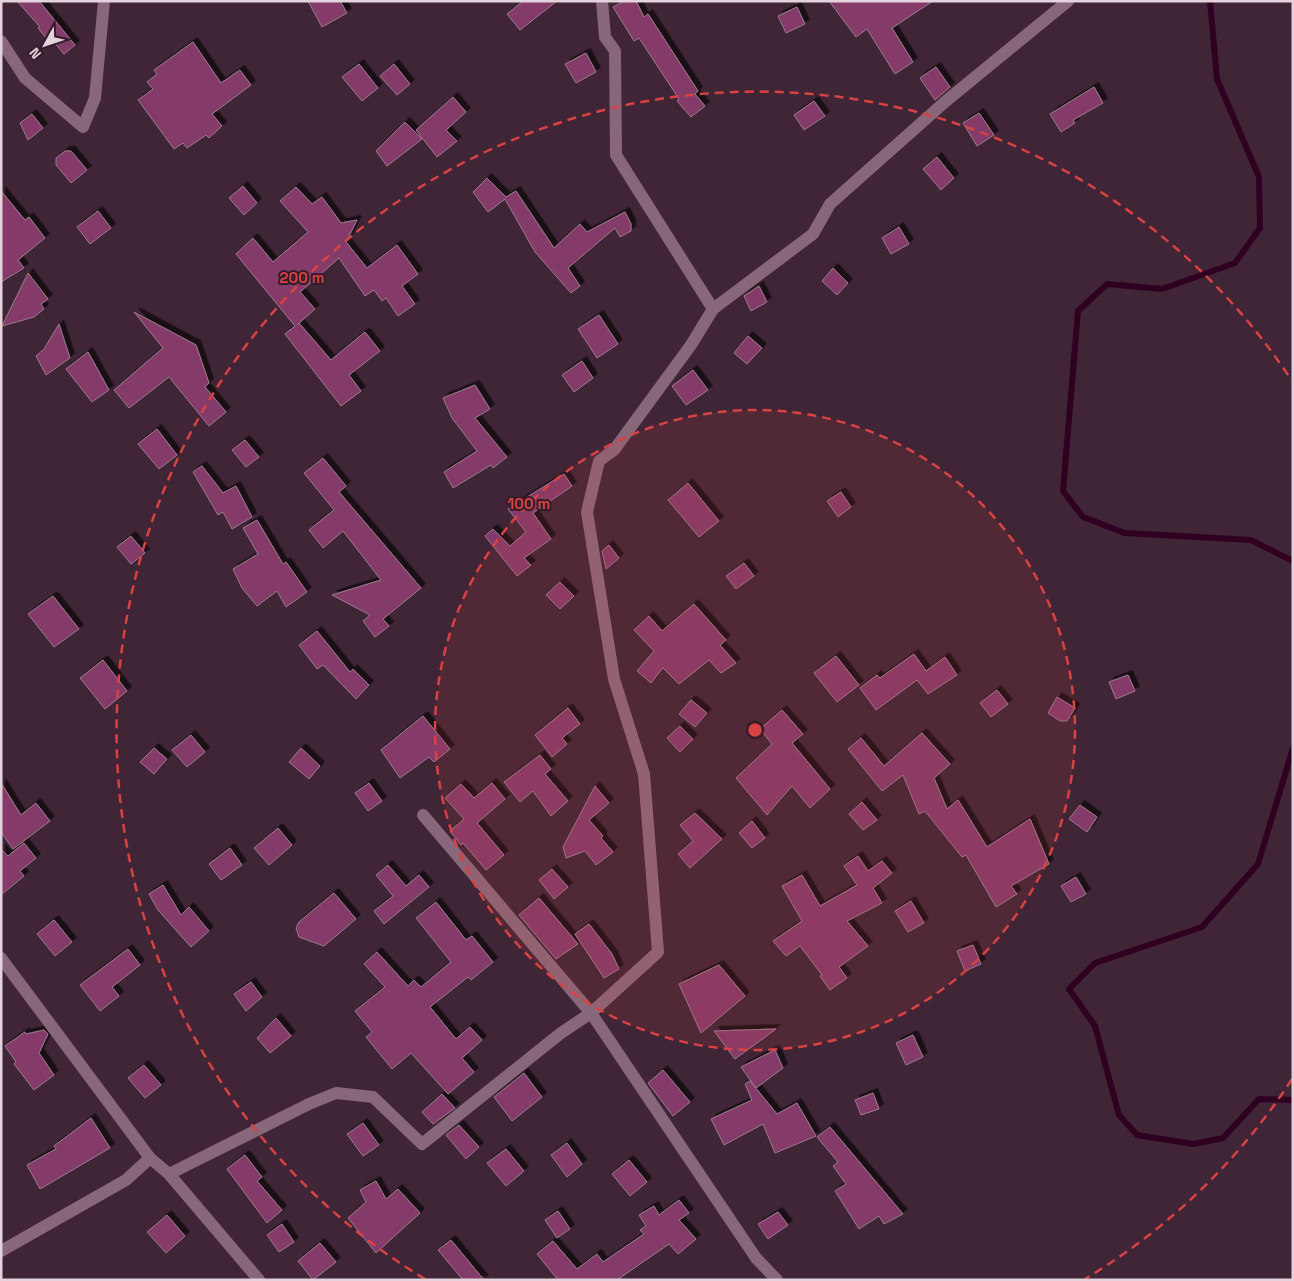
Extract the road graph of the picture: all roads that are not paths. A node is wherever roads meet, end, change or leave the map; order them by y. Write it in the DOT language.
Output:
graph roads {
  1 [pos="104,1"];
  2 [pos="602,1"];
  3 [pos="1068,1"];
  4 [pos="1,41"];
  5 [pos="713,309"];
  6 [pos="423,815"];
  7 [pos="1,958"];
  8 [pos="591,1013"];
  9 [pos="150,1158"];
  10 [pos="169,1174"];
  11 [pos="1,1251"];
  12 [pos="258,1280"];
  13 [pos="777,1280"];
  1 -- 4 [label="street"];
  2 -- 5 [label="street"];
  3 -- 5 [label="street"];
  5 -- 8 [label="street"];
  6 -- 8 [label="street"];
  7 -- 9 [label="street"];
  8 -- 10 [label="street"];
  8 -- 13 [label="street"];
  9 -- 10 [label="street"];
  9 -- 11 [label="street"];
  10 -- 12 [label="street"];
}
